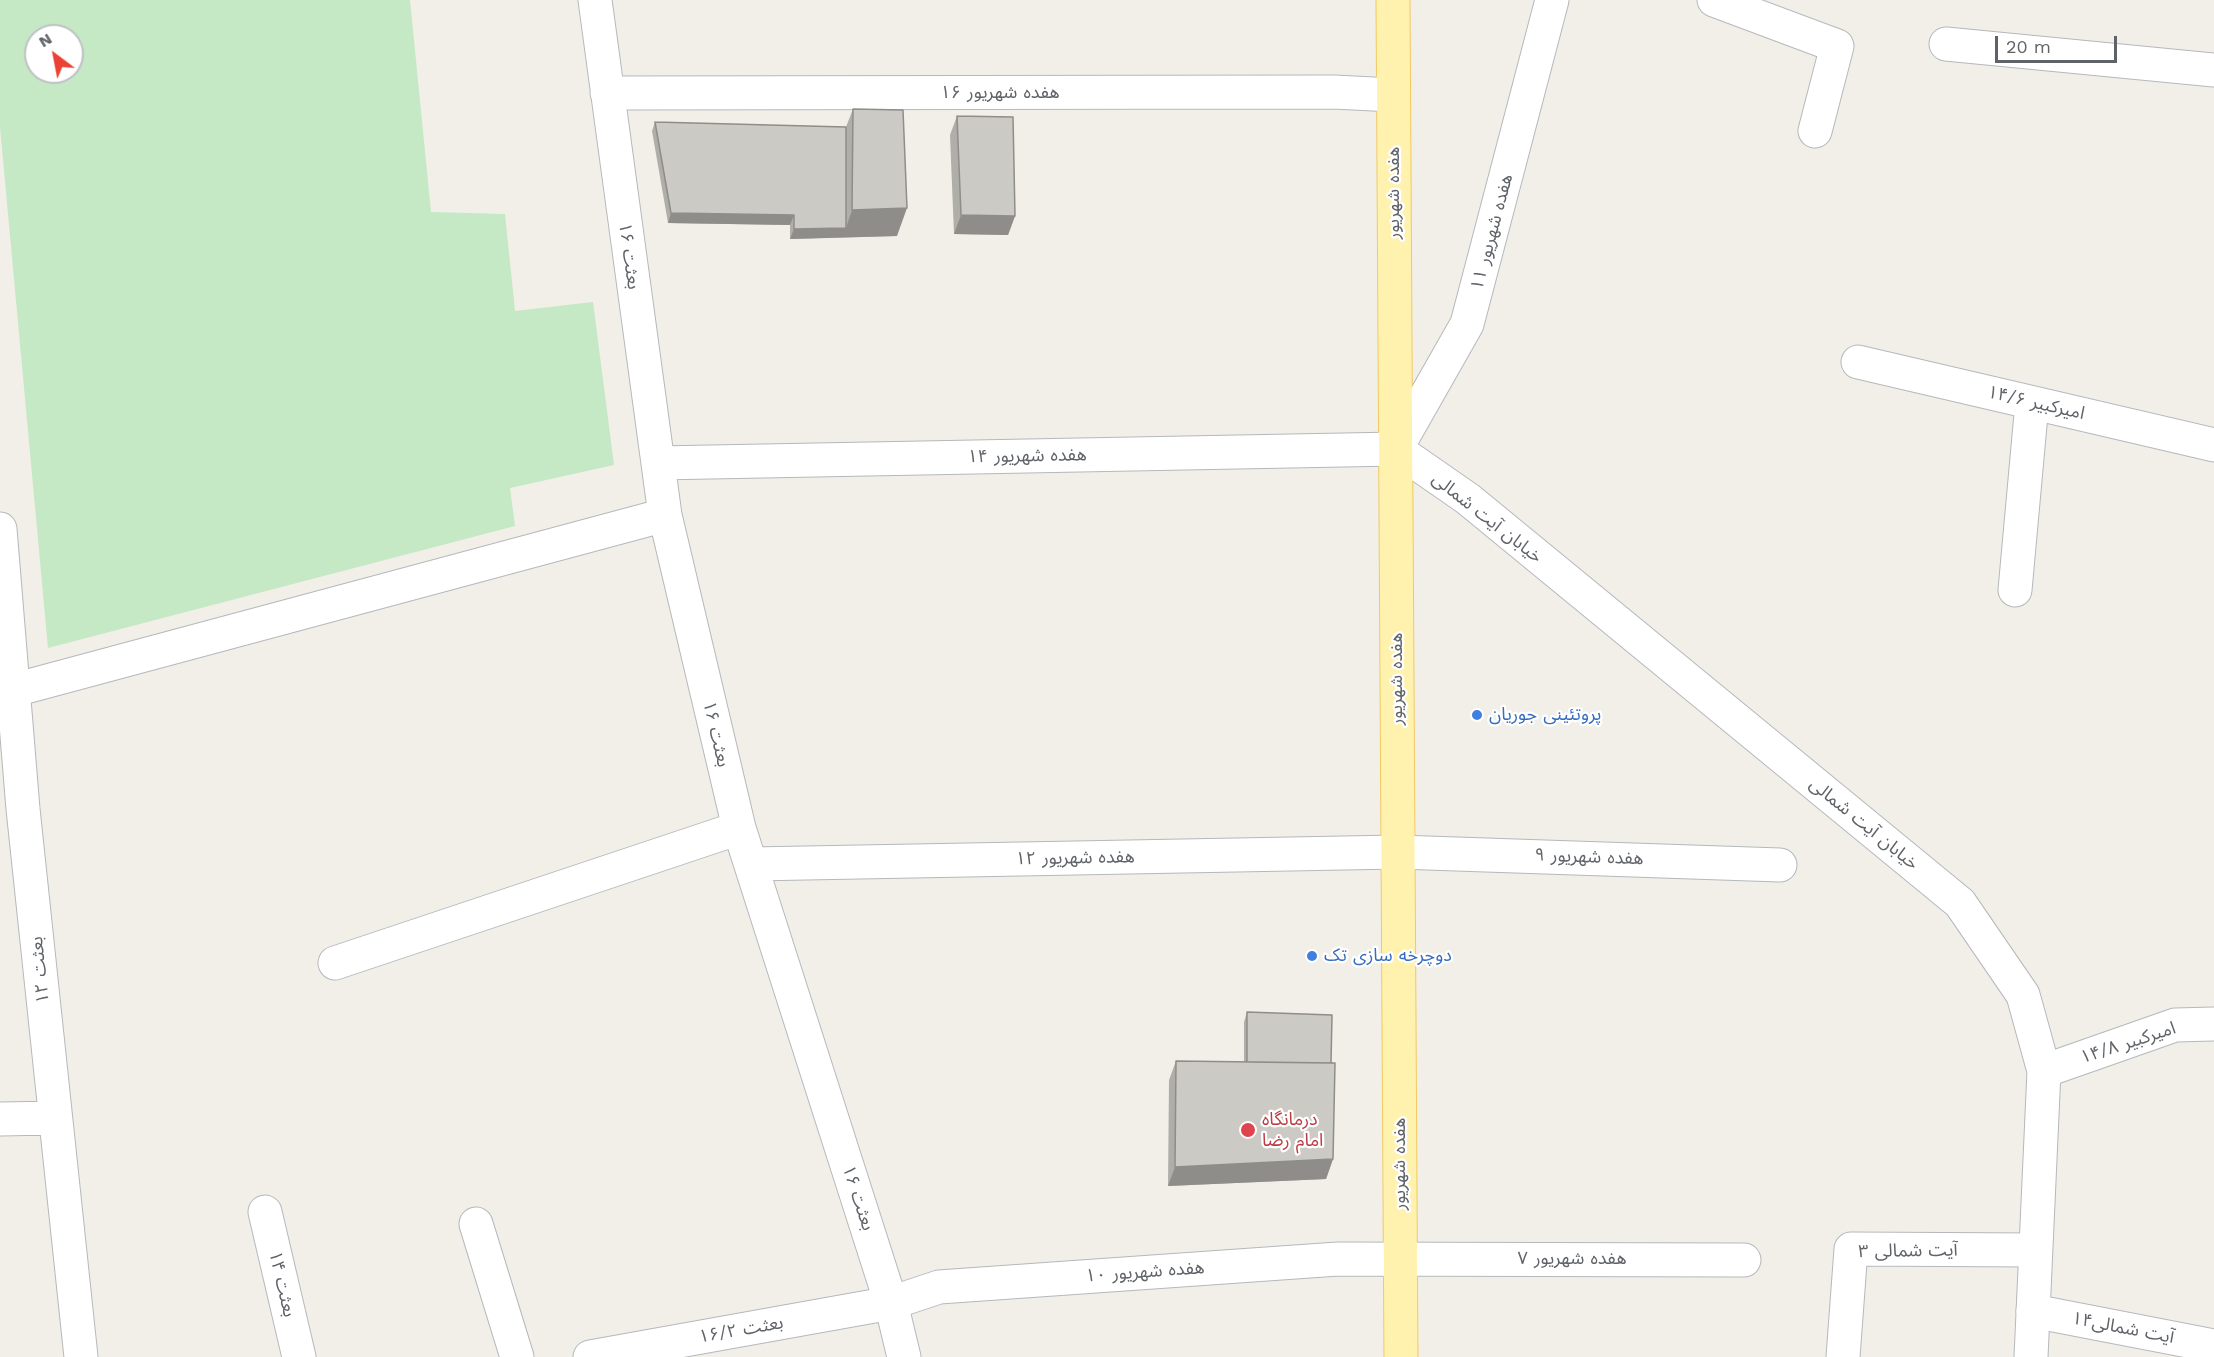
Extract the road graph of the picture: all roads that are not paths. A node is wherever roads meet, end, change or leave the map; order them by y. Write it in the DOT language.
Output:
graph roads {
  1 [pos="596,0"];
  2 [pos="1393,0"];
  3 [pos="1552,0"];
  4 [pos="1714,0"];
  5 [pos="1946,44"];
  6 [pos="2214,70"];
  7 [pos="607,93"];
  8 [pos="1393,95"];
  9 [pos="1815,131"];
  10 [pos="1858,362"];
  11 [pos="2032,403"];
  12 [pos="2214,445"];
  13 [pos="1395,449"];
  14 [pos="658,463"];
  15 [pos="665,515"];
  16 [pos="0,529"];
  17 [pos="2,582"];
  18 [pos="2015,590"];
  19 [pos="14,690"];
  20 [pos="12,811"];
  21 [pos="738,828"];
  22 [pos="1398,852"];
  23 [pos="752,864"];
  24 [pos="1780,865"];
  25 [pos="335,963"];
  26 [pos="2214,1024"];
  27 [pos="2044,1071"];
  28 [pos="55,1118"];
  29 [pos="0,1119"];
  30 [pos="265,1212"];
  31 [pos="476,1224"];
  32 [pos="2035,1250"];
  33 [pos="1401,1259"];
  34 [pos="1744,1260"];
  35 [pos="891,1303"];
  36 [pos="2033,1311"];
  37 [pos="2203,1349"];
  38 [pos="81,1357"];
  39 [pos="299,1357"];
  40 [pos="517,1357"];
  41 [pos="590,1357"];
  42 [pos="904,1357"];
  43 [pos="1401,1357"];
  44 [pos="1843,1357"];
  45 [pos="2031,1357"];
  1 -- 7 [label="street, بعثت ۱۶"];
  2 -- 8 [label="main road, هفده شهریور"];
  3 -- 13 [label="street, هفده شهریور ۱۱"];
  4 -- 9 [label="street"];
  5 -- 6 [label="street"];
  7 -- 8 [label="street, هفده شهریور ۱۶"];
  7 -- 14 [label="street, بعثت ۱۶"];
  8 -- 13 [label="main road, هفده شهریور"];
  10 -- 11 [label="street, امیرکبیر ۱۴/۶"];
  11 -- 12 [label="street, امیرکبیر ۱۴/۶"];
  11 -- 18 [label="street"];
  13 -- 14 [label="street, هفده شهریور ۱۴"];
  13 -- 22 [label="main road, هفده شهریور"];
  13 -- 27 [label="street, خیابان آیت شمالی"];
  14 -- 15 [label="street, بعثت ۱۶"];
  15 -- 19 [label="street"];
  15 -- 21 [label="street, بعثت ۱۶"];
  16 -- 17 [label="street, بعثت ۱۲"];
  17 -- 19 [label="street, بعثت ۱۲"];
  19 -- 20 [label="street, بعثت ۱۲"];
  20 -- 28 [label="street, بعثت ۱۲"];
  21 -- 23 [label="street, بعثت ۱۶"];
  21 -- 25 [label="street"];
  22 -- 23 [label="street, هفده شهریور ۱۲"];
  22 -- 24 [label="street, هفده شهریور ۹"];
  22 -- 33 [label="main road, هفده شهریور"];
  23 -- 35 [label="street, بعثت ۱۶"];
  26 -- 27 [label="street, امیرکبیر ۱۴/۸"];
  27 -- 32 [label="street, خیابان آیت شمالی"];
  28 -- 29 [label="street"];
  28 -- 38 [label="street, بعثت ۱۲"];
  30 -- 39 [label="street, بعثت ۱۴"];
  31 -- 40 [label="street"];
  32 -- 36 [label="street, خیابان آیت شمالی"];
  32 -- 44 [label="street, آیت شمالی ۳"];
  33 -- 34 [label="street, هفده شهریور ۷"];
  33 -- 35 [label="street, هفده شهریور ۱۰"];
  33 -- 43 [label="main road, هفده شهریور"];
  35 -- 41 [label="street, بعثت ۱۶/۲"];
  35 -- 42 [label="street, بعثت ۱۶"];
  36 -- 37 [label="street, آیت شمالی۱۴"];
  36 -- 45 [label="street, خیابان آیت شمالی"];
}
